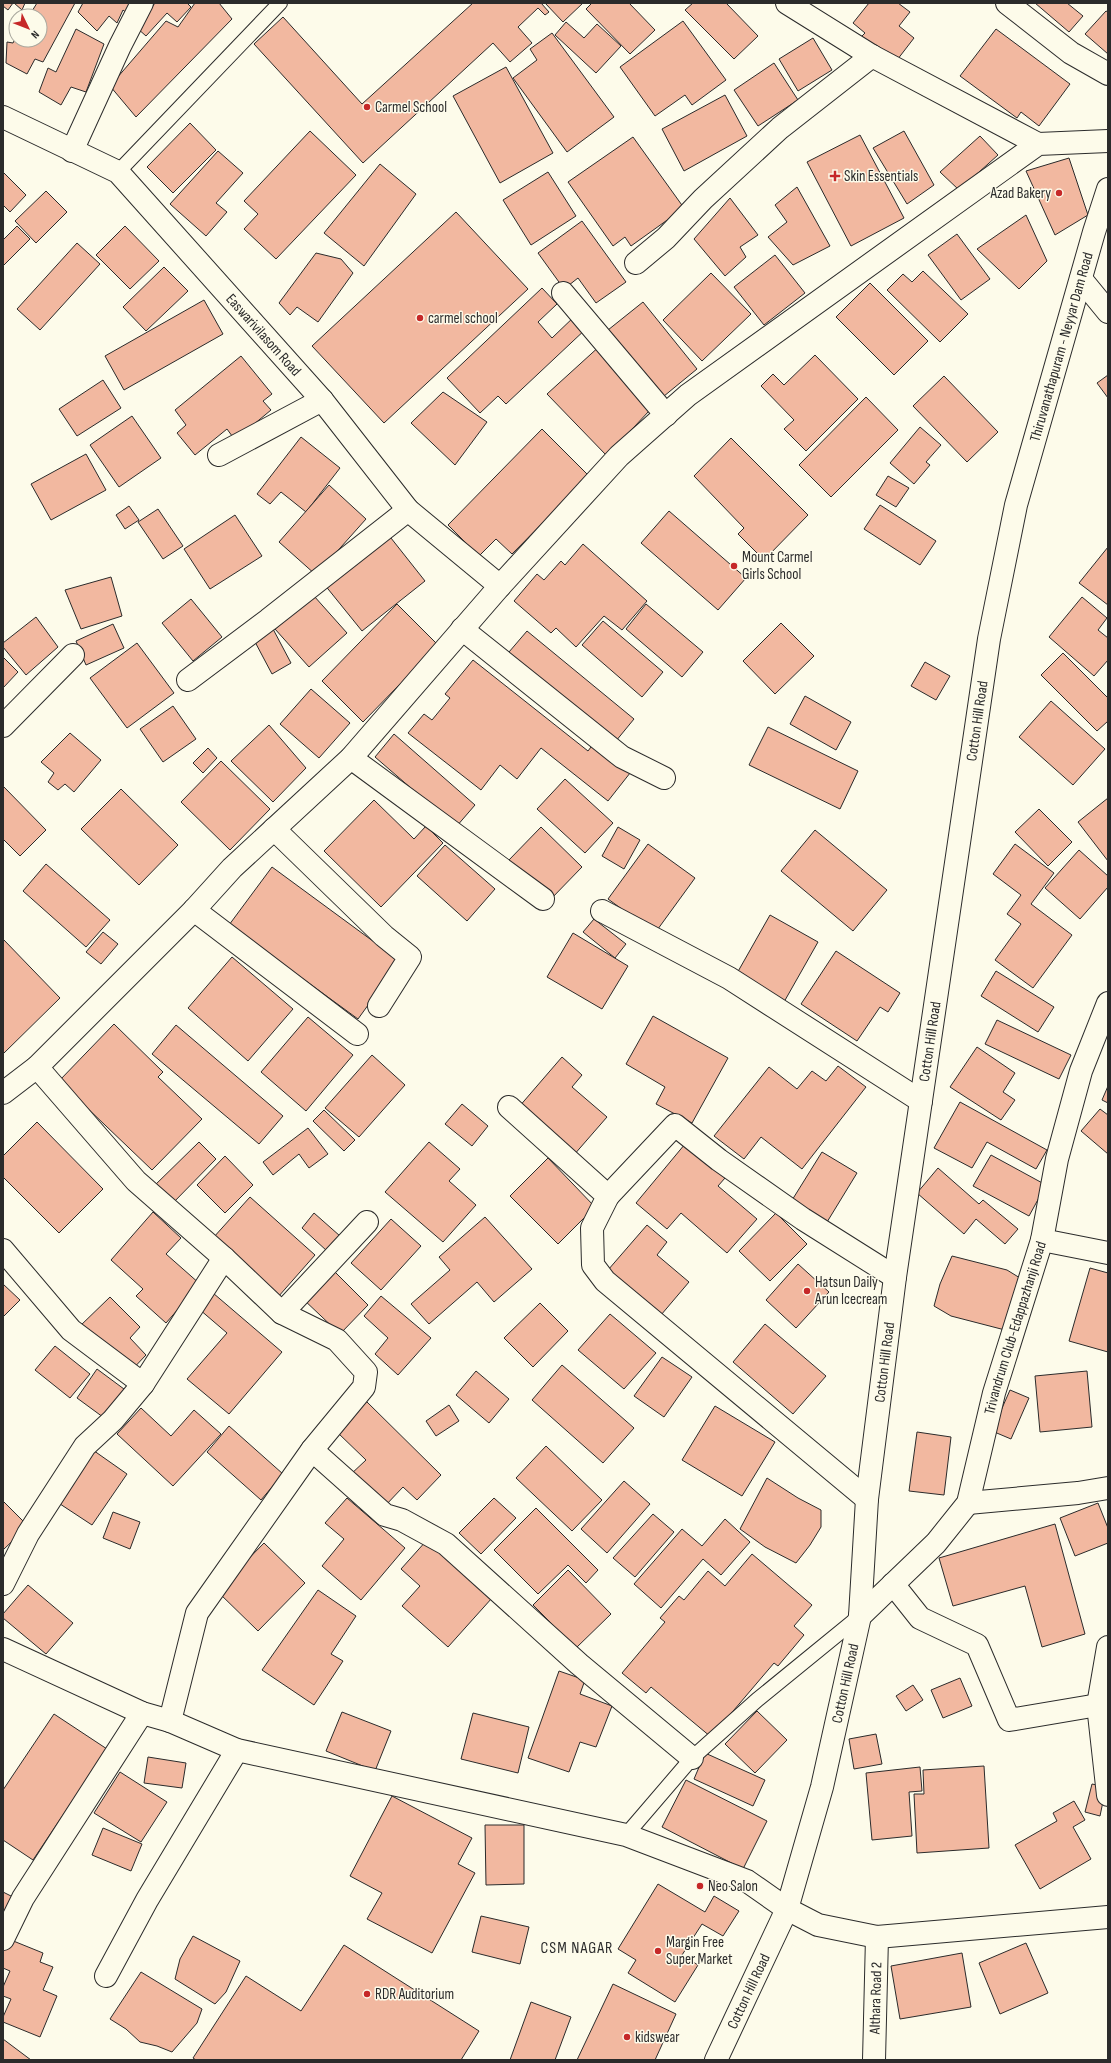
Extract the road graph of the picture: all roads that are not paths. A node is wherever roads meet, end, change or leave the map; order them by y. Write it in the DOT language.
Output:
graph roads {
  1 [pos="142,3"];
  2 [pos="280,3"];
  3 [pos="787,3"];
  4 [pos="1007,3"];
  5 [pos="872,56"];
  6 [pos="1108,74"];
  7 [pos="3,118"];
  8 [pos="1108,141"];
  9 [pos="1038,144"];
  10 [pos="72,150"];
  11 [pos="118,172"];
  12 [pos="1108,189"];
  13 [pos="636,263"];
  14 [pos="1081,279"];
  15 [pos="563,293"];
  16 [pos="1108,312"];
  17 [pos="322,400"];
  18 [pos="666,415"];
  19 [pos="218,455"];
  20 [pos="1016,505"];
  21 [pos="408,510"];
  22 [pos="500,586"];
  23 [pos="462,630"];
  24 [pos="73,655"];
  25 [pos="188,680"];
  26 [pos="3,726"];
  27 [pos="351,758"];
  28 [pos="664,778"];
  29 [pos="274,829"];
  30 [pos="543,899"];
  31 [pos="194,910"];
  32 [pos="602,911"];
  33 [pos="1108,1003"];
  34 [pos="379,1006"];
  35 [pos="357,1034"];
  36 [pos="37,1067"];
  37 [pos="3,1093"];
  38 [pos="921,1101"];
  39 [pos="509,1107"];
  40 [pos="608,1196"];
  41 [pos="367,1222"];
  42 [pos="1042,1240"];
  43 [pos="3,1250"];
  44 [pos="1108,1254"];
  45 [pos="224,1258"];
  46 [pos="895,1277"];
  47 [pos="282,1313"];
  48 [pos="143,1384"];
  49 [pos="312,1450"];
  50 [pos="1108,1488"];
  51 [pos="867,1499"];
  52 [pos="968,1503"];
  53 [pos="3,1584"];
  54 [pos="893,1584"];
  55 [pos="860,1616"];
  56 [pos="1108,1647"];
  57 [pos="3,1649"];
  58 [pos="1098,1705"];
  59 [pos="142,1713"];
  60 [pos="170,1721"];
  61 [pos="237,1750"];
  62 [pos="692,1758"];
  63 [pos="1108,1795"];
  64 [pos="626,1835"];
  65 [pos="787,1909"];
  66 [pos="1108,1917"];
  67 [pos="877,1937"];
  68 [pos="3,1939"];
  69 [pos="106,1976"];
  70 [pos="716,2060"];
  71 [pos="874,2060"];
  1 -- 10 [label="street"];
  2 -- 11 [label="lane"];
  3 -- 5 [label="street"];
  4 -- 6 [label="street"];
  5 -- 9 [label="street"];
  5 -- 13 [label="street"];
  7 -- 10 [label="street, Easwarivilasom Road"];
  8 -- 9 [label="street"];
  9 -- 18 [label="street"];
  10 -- 11 [label="street, Easwarivilasom Road"];
  11 -- 17 [label="street, Easwarivilasom Road"];
  12 -- 14 [label="street, Thiruvanathapuram - Neyyar Dam Road"];
  14 -- 16 [label="street"];
  14 -- 20 [label="street, Thiruvanathapuram - Neyyar Dam Road"];
  15 -- 18 [label="street"];
  17 -- 19 [label="street"];
  17 -- 21 [label="street, Easwarivilasom Road"];
  18 -- 22 [label="street"];
  20 -- 38 [label="street, Cotton Hill Road"];
  21 -- 22 [label="street, Easwarivilasom Road"];
  21 -- 25 [label="street"];
  22 -- 23 [label="street"];
  23 -- 27 [label="street"];
  23 -- 28 [label="street"];
  24 -- 26 [label="street"];
  27 -- 29 [label="street"];
  27 -- 30 [label="street"];
  29 -- 31 [label="street"];
  29 -- 34 [label="street"];
  31 -- 35 [label="street"];
  31 -- 36 [label="street"];
  32 -- 38 [label="street"];
  33 -- 42 [label="street, Trivandrum Club-Edappazhanji Road"];
  36 -- 37 [label="street"];
  36 -- 45 [label="street"];
  38 -- 46 [label="street, Cotton Hill Road"];
  39 -- 40 [label="street"];
  40 -- 46 [label="street"];
  40 -- 51 [label="street"];
  41 -- 47 [label="street"];
  42 -- 44 [label="street"];
  42 -- 52 [label="street, Trivandrum Club-Edappazhanji Road"];
  43 -- 48 [label="street"];
  45 -- 47 [label="street"];
  45 -- 48 [label="street"];
  46 -- 51 [label="street, Cotton Hill Road"];
  47 -- 49 [label="street"];
  48 -- 53 [label="street"];
  49 -- 60 [label="street"];
  49 -- 62 [label="street"];
  50 -- 52 [label="street"];
  51 -- 55 [label="street, Cotton Hill Road"];
  52 -- 54 [label="street, Trivandrum Club-Edappazhanji Road"];
  54 -- 55 [label="street, Trivandrum Club-Edappazhanji Road"];
  54 -- 58 [label="street"];
  55 -- 62 [label="lane"];
  55 -- 65 [label="street, Cotton Hill Road"];
  56 -- 58 [label="street"];
  57 -- 59 [label="street"];
  58 -- 63 [label="street"];
  59 -- 60 [label="street"];
  59 -- 68 [label="street"];
  60 -- 61 [label="street"];
  61 -- 64 [label="street"];
  61 -- 69 [label="street"];
  62 -- 64 [label="lane"];
  64 -- 65 [label="street"];
  65 -- 67 [label="street"];
  65 -- 70 [label="street, Cotton Hill Road"];
  66 -- 67 [label="street"];
  67 -- 71 [label="street, Althara Road 2"];
}
